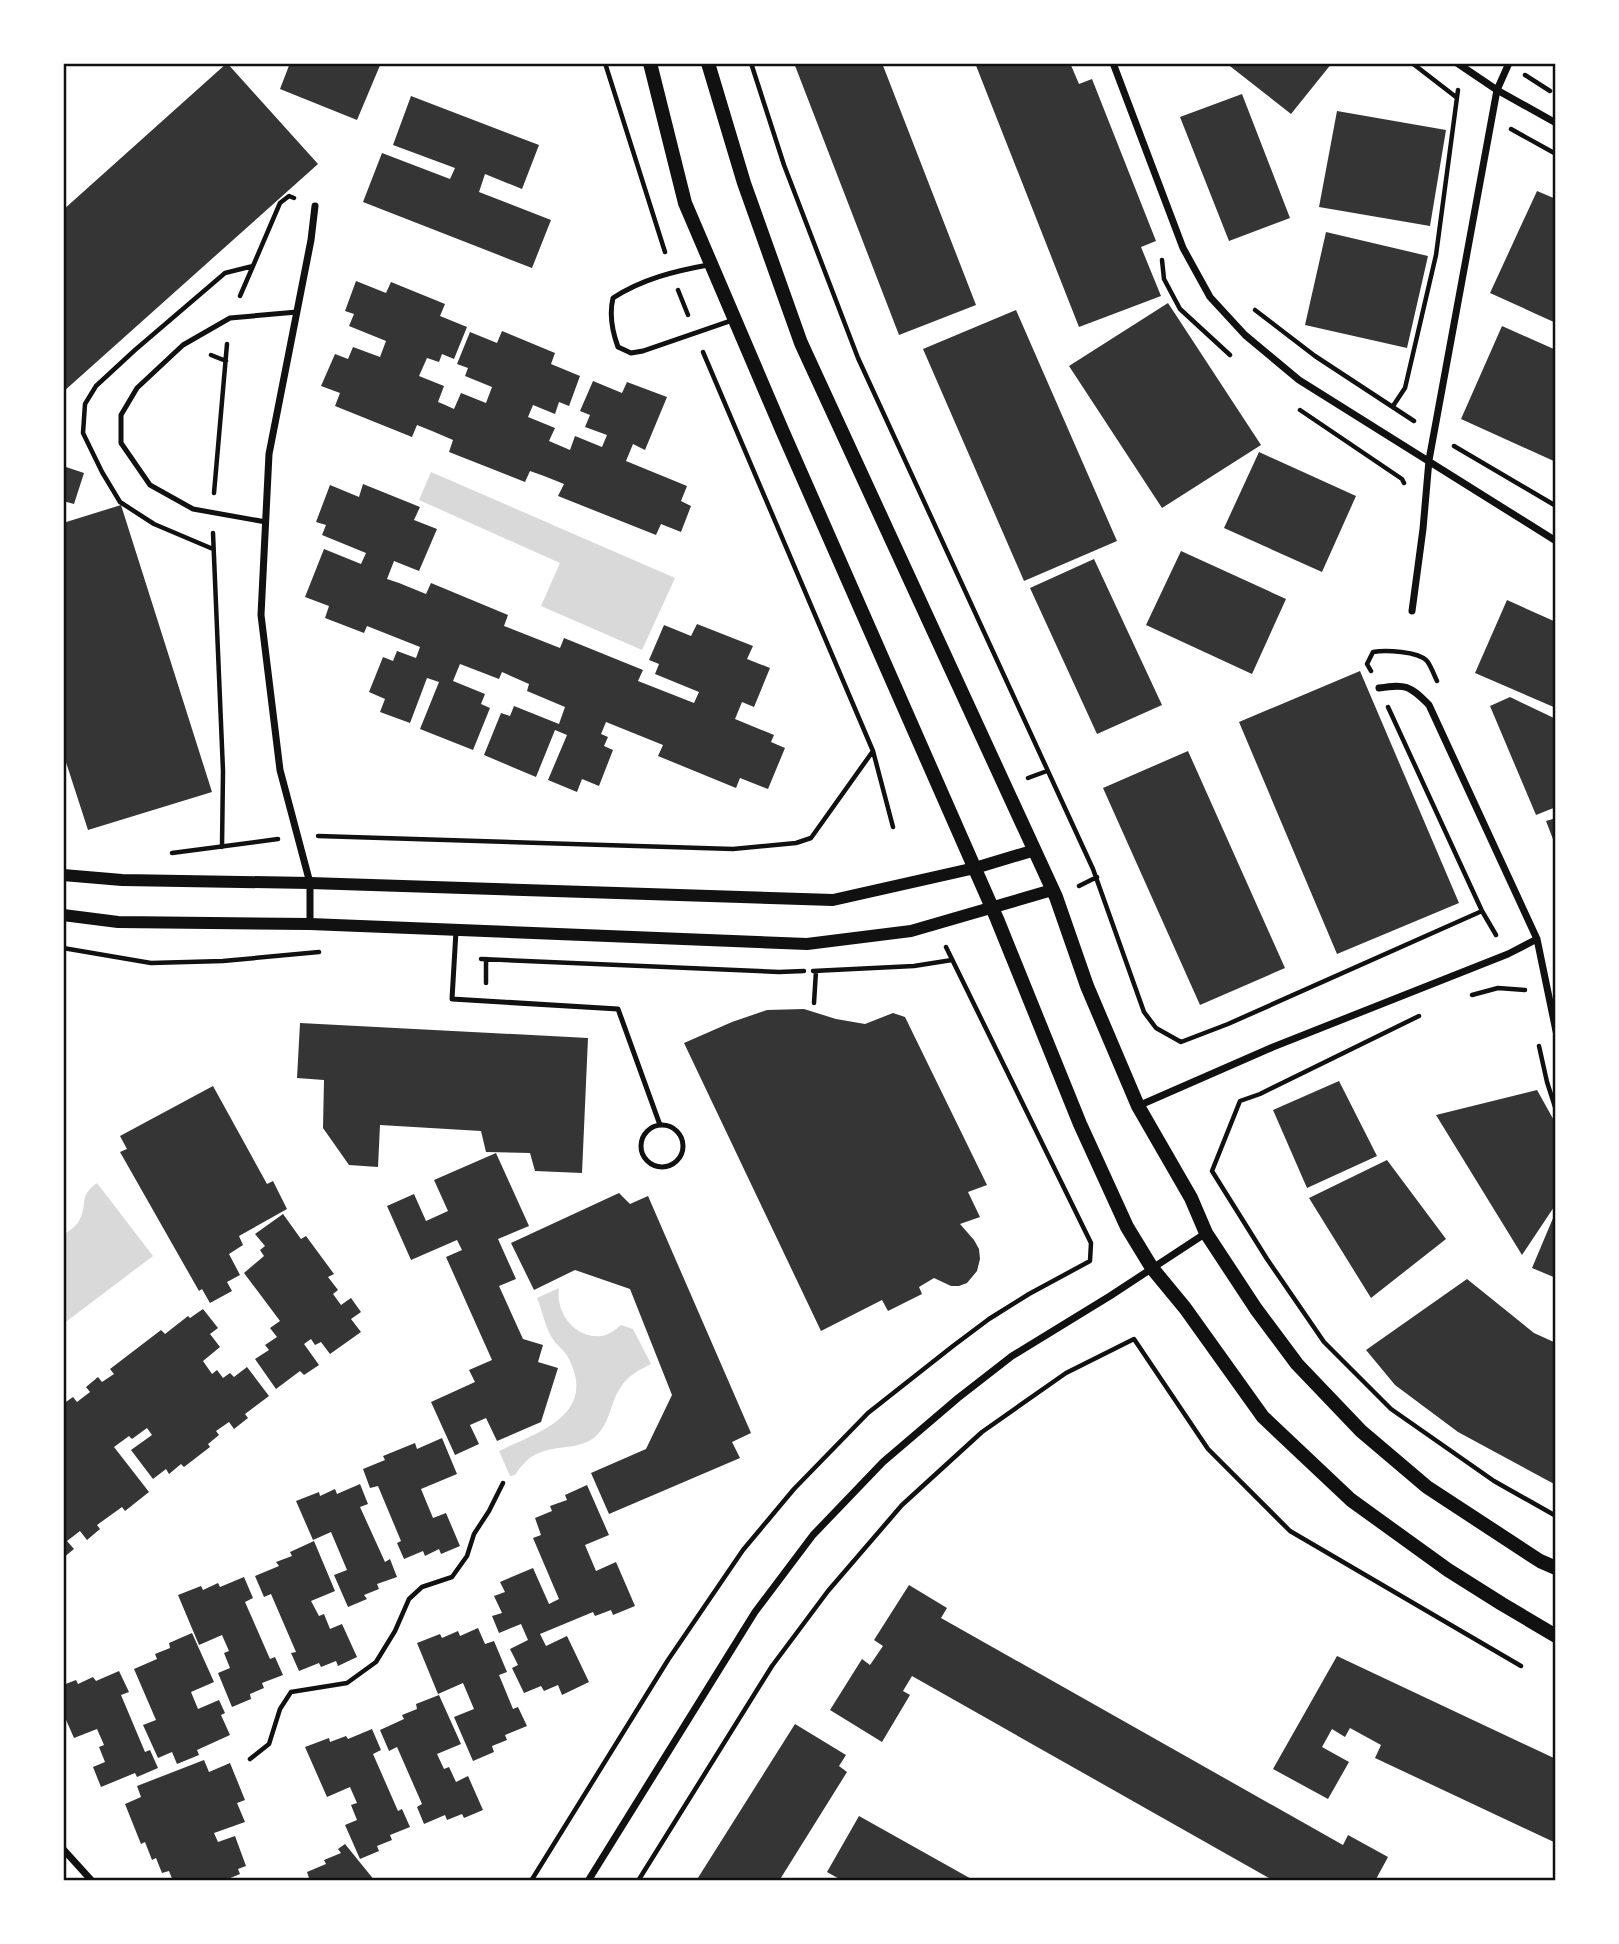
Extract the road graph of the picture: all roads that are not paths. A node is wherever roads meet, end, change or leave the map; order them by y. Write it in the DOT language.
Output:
graph roads {
  1 [pos="650,63"];
  2 [pos="708,63"];
  3 [pos="1113,63"];
  4 [pos="1509,63"];
  5 [pos="1461,65"];
  6 [pos="1497,90"];
  7 [pos="1556,123"];
  8 [pos="315,206"];
  9 [pos="711,265"];
  10 [pos="297,312"];
  11 [pos="736,319"];
  12 [pos="1429,460"];
  13 [pos="266,522"];
  14 [pos="1556,541"];
  15 [pos="1412,611"];
  16 [pos="1379,688"];
  17 [pos="1035,850"];
  18 [pos="975,868"];
  19 [pos="63,875"];
  20 [pos="310,883"];
  21 [pos="1052,890"];
  22 [pos="992,908"];
  23 [pos="63,915"];
  24 [pos="310,924"];
  25 [pos="456,930"];
  26 [pos="1537,939"];
  27 [pos="1556,1031"];
  28 [pos="1138,1106"];
  29 [pos="660,1125"];
  30 [pos="1206,1233"];
  31 [pos="1152,1268"];
  32 [pos="1556,1569"];
  33 [pos="1556,1636"];
  34 [pos="63,1849"];
  35 [pos="92,1881"];
  36 [pos="588,1881"];
  1 -- 9 [label="main road"];
  2 -- 17 [label="main road"];
  3 -- 12 [label="street"];
  4 -- 6 [label="street"];
  5 -- 6 [label="street"];
  6 -- 7 [label="street"];
  6 -- 12 [label="street"];
  8 -- 10 [label="street"];
  9 -- 11 [label="main road"];
  9 -- 11 [label="lane"];
  10 -- 13 [label="street"];
  10 -- 13 [label="lane"];
  11 -- 18 [label="main road"];
  12 -- 14 [label="street"];
  12 -- 15 [label="street"];
  13 -- 20 [label="street"];
  16 -- 26 [label="street"];
  17 -- 18 [label="street"];
  17 -- 21 [label="main road"];
  18 -- 20 [label="street"];
  18 -- 22 [label="main road"];
  19 -- 20 [label="street"];
  20 -- 24 [label="street"];
  21 -- 22 [label="street"];
  21 -- 28 [label="main road"];
  22 -- 25 [label="street"];
  22 -- 31 [label="main road"];
  23 -- 24 [label="street"];
  24 -- 25 [label="street"];
  25 -- 29 [label="lane"];
  26 -- 27 [label="street"];
  26 -- 28 [label="street"];
  28 -- 30 [label="main road"];
  29 -- 29 [label="lane"];
  30 -- 31 [label="street"];
  30 -- 32 [label="main road"];
  31 -- 33 [label="main road"];
  31 -- 36 [label="street"];
  34 -- 35 [label="street"];
}
